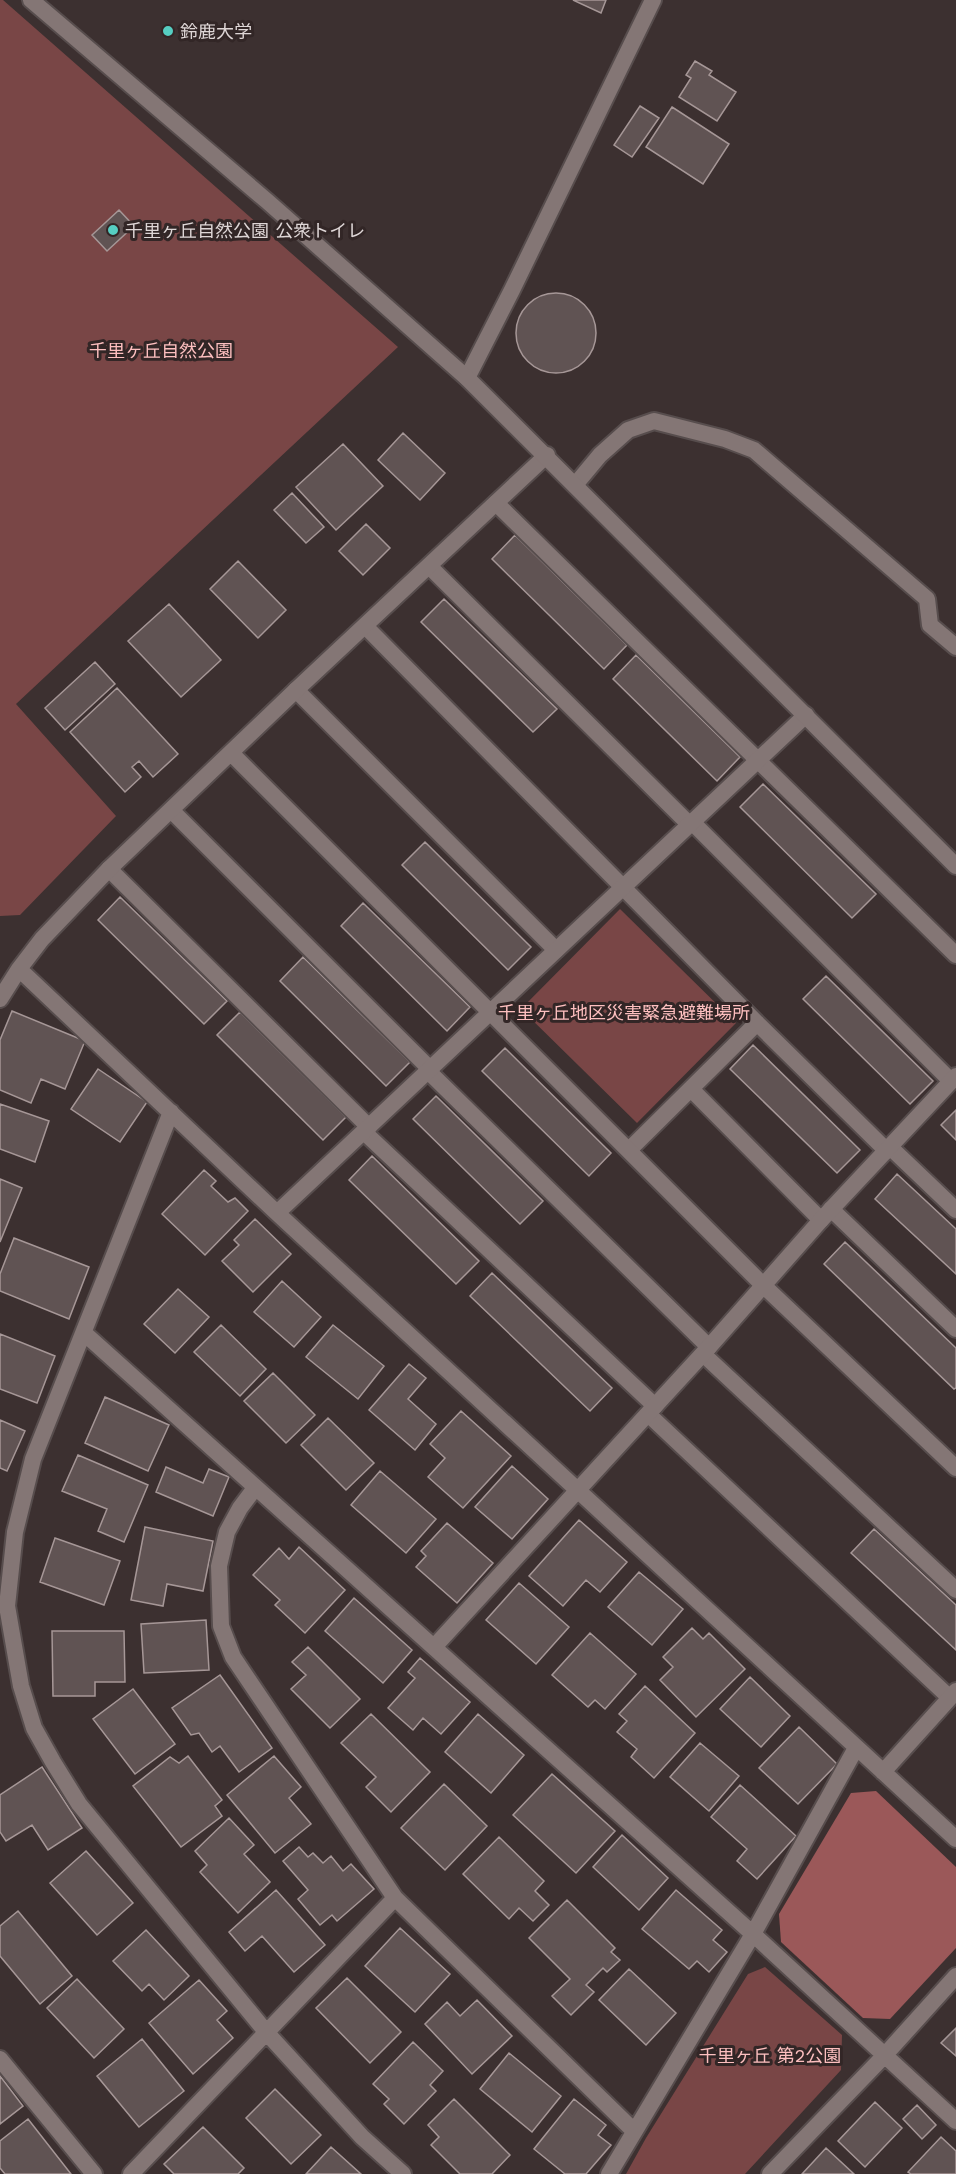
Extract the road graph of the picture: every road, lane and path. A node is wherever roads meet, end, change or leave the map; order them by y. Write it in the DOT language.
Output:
graph roads {
  1 [pos="31,0"];
  2 [pos="653,0"];
  3 [pos="468,378"];
  4 [pos="547,455"];
  5 [pos="575,485"];
  6 [pos="496,503"];
  7 [pos="429,566"];
  8 [pos="365,626"];
  9 [pos="956,647"];
  10 [pos="296,690"];
  11 [pos="806,715"];
  12 [pos="231,753"];
  13 [pos="758,761"];
  14 [pos="172,811"];
  15 [pos="691,823"];
  16 [pos="956,866"];
  17 [pos="109,869"];
  18 [pos="624,888"];
  19 [pos="556,950"];
  20 [pos="956,955"];
  21 [pos="19,969"];
  22 [pos="0,999"];
  23 [pos="491,1013"];
  24 [pos="757,1023"];
  25 [pos="429,1070"];
  26 [pos="954,1078"];
  27 [pos="691,1089"];
  28 [pos="171,1112"];
  29 [pos="367,1130"];
  30 [pos="889,1149"];
  31 [pos="629,1150"];
  32 [pos="956,1210"];
  33 [pos="277,1213"];
  34 [pos="826,1215"];
  35 [pos="764,1286"];
  36 [pos="956,1329"];
  37 [pos="84,1334"];
  38 [pos="706,1350"];
  39 [pos="652,1410"];
  40 [pos="956,1468"];
  41 [pos="255,1488"];
  42 [pos="578,1490"];
  43 [pos="956,1590"];
  44 [pos="4,1606"];
  45 [pos="434,1647"];
  46 [pos="953,1694"];
  47 [pos="856,1748"];
  48 [pos="883,1772"];
  49 [pos="956,1839"];
  50 [pos="395,1898"];
  51 [pos="753,1934"];
  52 [pos="956,1976"];
  53 [pos="267,2033"];
  54 [pos="884,2056"];
  55 [pos="0,2059"];
  56 [pos="956,2121"];
  57 [pos="633,2130"];
  58 [pos="94,2174"];
  59 [pos="131,2174"];
  60 [pos="403,2174"];
  61 [pos="609,2174"];
  62 [pos="770,2174"];
  1 -- 3 [label="street"];
  2 -- 3 [label="street"];
  3 -- 4 [label="street"];
  4 -- 5 [label="street"];
  4 -- 6 [label="street"];
  5 -- 9 [label="street"];
  5 -- 11 [label="street"];
  6 -- 7 [label="street"];
  6 -- 13 [label="street"];
  7 -- 8 [label="street"];
  7 -- 15 [label="street"];
  8 -- 10 [label="street"];
  8 -- 18 [label="street"];
  10 -- 12 [label="street"];
  10 -- 19 [label="street"];
  11 -- 13 [label="street"];
  11 -- 16 [label="street"];
  12 -- 14 [label="street"];
  12 -- 23 [label="street"];
  13 -- 15 [label="street"];
  13 -- 20 [label="street"];
  14 -- 17 [label="street"];
  14 -- 25 [label="street"];
  15 -- 18 [label="street"];
  15 -- 26 [label="street"];
  17 -- 21 [label="street"];
  17 -- 29 [label="street"];
  18 -- 19 [label="street"];
  18 -- 24 [label="street"];
  19 -- 23 [label="street"];
  21 -- 22 [label="street"];
  21 -- 28 [label="street"];
  23 -- 25 [label="street"];
  23 -- 31 [label="street"];
  24 -- 27 [label="street"];
  24 -- 30 [label="street"];
  25 -- 29 [label="street"];
  25 -- 38 [label="street"];
  26 -- 30 [label="street"];
  27 -- 31 [label="street"];
  27 -- 34 [label="street"];
  28 -- 33 [label="street"];
  28 -- 37 [label="street"];
  29 -- 33 [label="street"];
  29 -- 39 [label="street"];
  30 -- 32 [label="street"];
  30 -- 34 [label="street"];
  31 -- 35 [label="street"];
  33 -- 42 [label="street"];
  34 -- 35 [label="street"];
  34 -- 36 [label="street"];
  35 -- 38 [label="street"];
  35 -- 40 [label="street"];
  37 -- 41 [label="street"];
  37 -- 44 [label="street"];
  38 -- 39 [label="street"];
  38 -- 43 [label="street"];
  39 -- 42 [label="street"];
  39 -- 46 [label="street"];
  41 -- 45 [label="street"];
  41 -- 50 [label="street"];
  42 -- 45 [label="street"];
  42 -- 47 [label="street"];
  44 -- 53 [label="street"];
  45 -- 51 [label="street"];
  46 -- 48 [label="street"];
  47 -- 48 [label="street"];
  47 -- 51 [label="street"];
  48 -- 49 [label="street"];
  50 -- 53 [label="street"];
  50 -- 57 [label="street"];
  51 -- 54 [label="street"];
  51 -- 57 [label="street"];
  52 -- 54 [label="street"];
  53 -- 59 [label="street"];
  53 -- 60 [label="street"];
  54 -- 56 [label="street"];
  54 -- 62 [label="street"];
  55 -- 58 [label="street"];
  57 -- 61 [label="street"];
}
